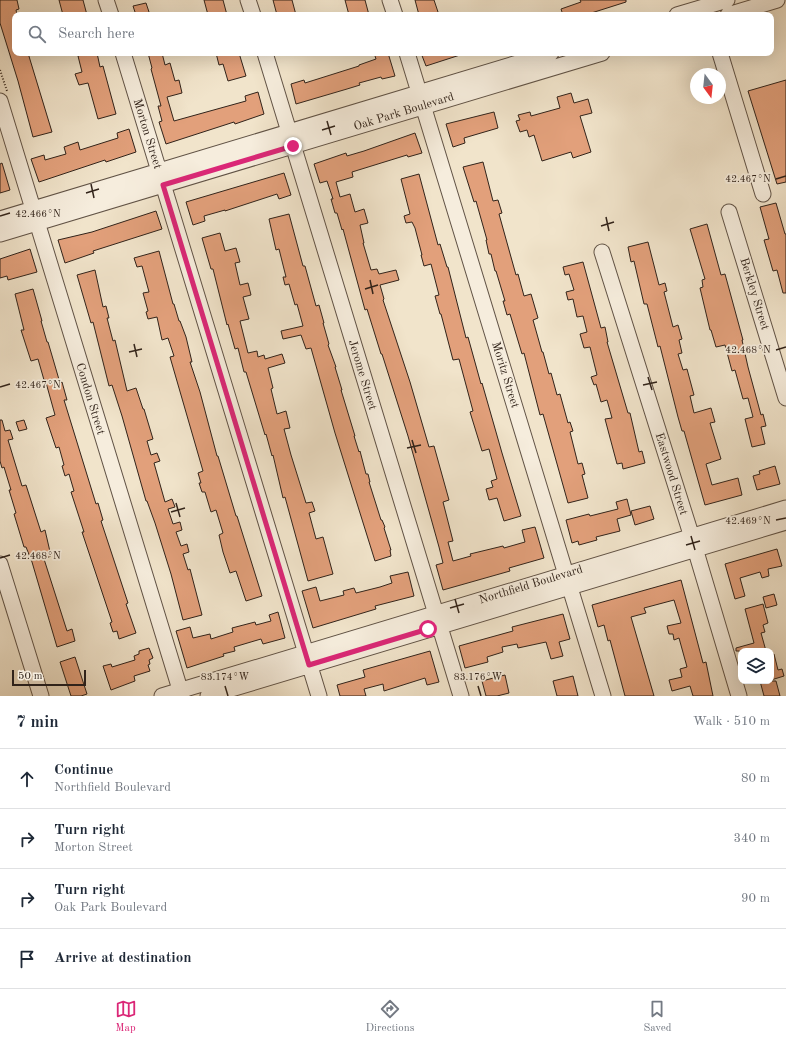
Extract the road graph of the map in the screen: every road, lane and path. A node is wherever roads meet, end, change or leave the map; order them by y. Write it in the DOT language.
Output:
graph roads {
  1 [pos="106,0"];
  2 [pos="248,0"];
  3 [pos="390,0"];
  4 [pos="727,0"];
  5 [pos="777,0"];
  6 [pos="707,11"];
  7 [pos="110,12"];
  8 [pos="252,12"];
  9 [pos="394,12"];
  10 [pos="738,12"];
  11 [pos="124,56"];
  12 [pos="265,56"];
  13 [pos="408,56"];
  14 [pos="543,56"];
  15 [pos="590,56"];
  16 [pos="721,56"];
  17 [pos="421,100"];
  18 [pos="0,101"];
  19 [pos="291,139"];
  20 [pos="161,178"];
  21 [pos="764,194"];
  22 [pos="729,212"];
  23 [pos="35,216"];
  24 [pos="0,218"];
  25 [pos="0,234"];
  26 [pos="602,252"];
  27 [pos="786,398"];
  28 [pos="786,508"];
  29 [pos="786,522"];
  30 [pos="693,543"];
  31 [pos="0,564"];
  32 [pos="568,581"];
  33 [pos="438,620"];
  34 [pos="307,659"];
  35 [pos="181,693"];
  36 [pos="41,696"];
  37 [pos="162,696"];
  38 [pos="208,696"];
  39 [pos="319,696"];
  40 [pos="461,696"];
  41 [pos="603,696"];
  42 [pos="739,696"];
  1 -- 7 [label="street"];
  2 -- 8 [label="street"];
  3 -- 9 [label="street"];
  4 -- 6 [label="street"];
  5 -- 10 [label="street"];
  11 -- 20 [label="street, Morton Street"];
  12 -- 19 [label="street, Jerome Street"];
  13 -- 17 [label="street, Moritz Street"];
  14 -- 17 [label="street, Oak Park Boulevard"];
  15 -- 17 [label="street, Oak Park Boulevard"];
  16 -- 21 [label="street"];
  17 -- 19 [label="street, Oak Park Boulevard"];
  17 -- 32 [label="street, Moritz Street"];
  18 -- 23 [label="street, Condon Street"];
  19 -- 20 [label="street, Oak Park Boulevard"];
  19 -- 33 [label="street, Jerome Street"];
  20 -- 23 [label="street, Oak Park Boulevard"];
  20 -- 34 [label="street, Morton Street"];
  22 -- 27 [label="street, Berkley Street"];
  23 -- 24 [label="street, Oak Park Boulevard"];
  23 -- 25 [label="street, Oak Park Boulevard"];
  23 -- 35 [label="street, Condon Street"];
  26 -- 30 [label="street, Eastwood Street"];
  28 -- 30 [label="street, Northfield Boulevard"];
  29 -- 30 [label="street, Northfield Boulevard"];
  30 -- 32 [label="street, Northfield Boulevard"];
  30 -- 42 [label="street, Eastwood Street"];
  31 -- 36 [label="street"];
  32 -- 33 [label="street, Northfield Boulevard"];
  32 -- 41 [label="street, Moritz Street"];
  33 -- 34 [label="street, Northfield Boulevard"];
  33 -- 40 [label="street, Jerome Street"];
  34 -- 35 [label="street, Northfield Boulevard"];
  34 -- 38 [label="street, Northfield Boulevard"];
  34 -- 39 [label="street, Morton Street"];
  35 -- 37 [label="street, Northfield Boulevard"];
}
